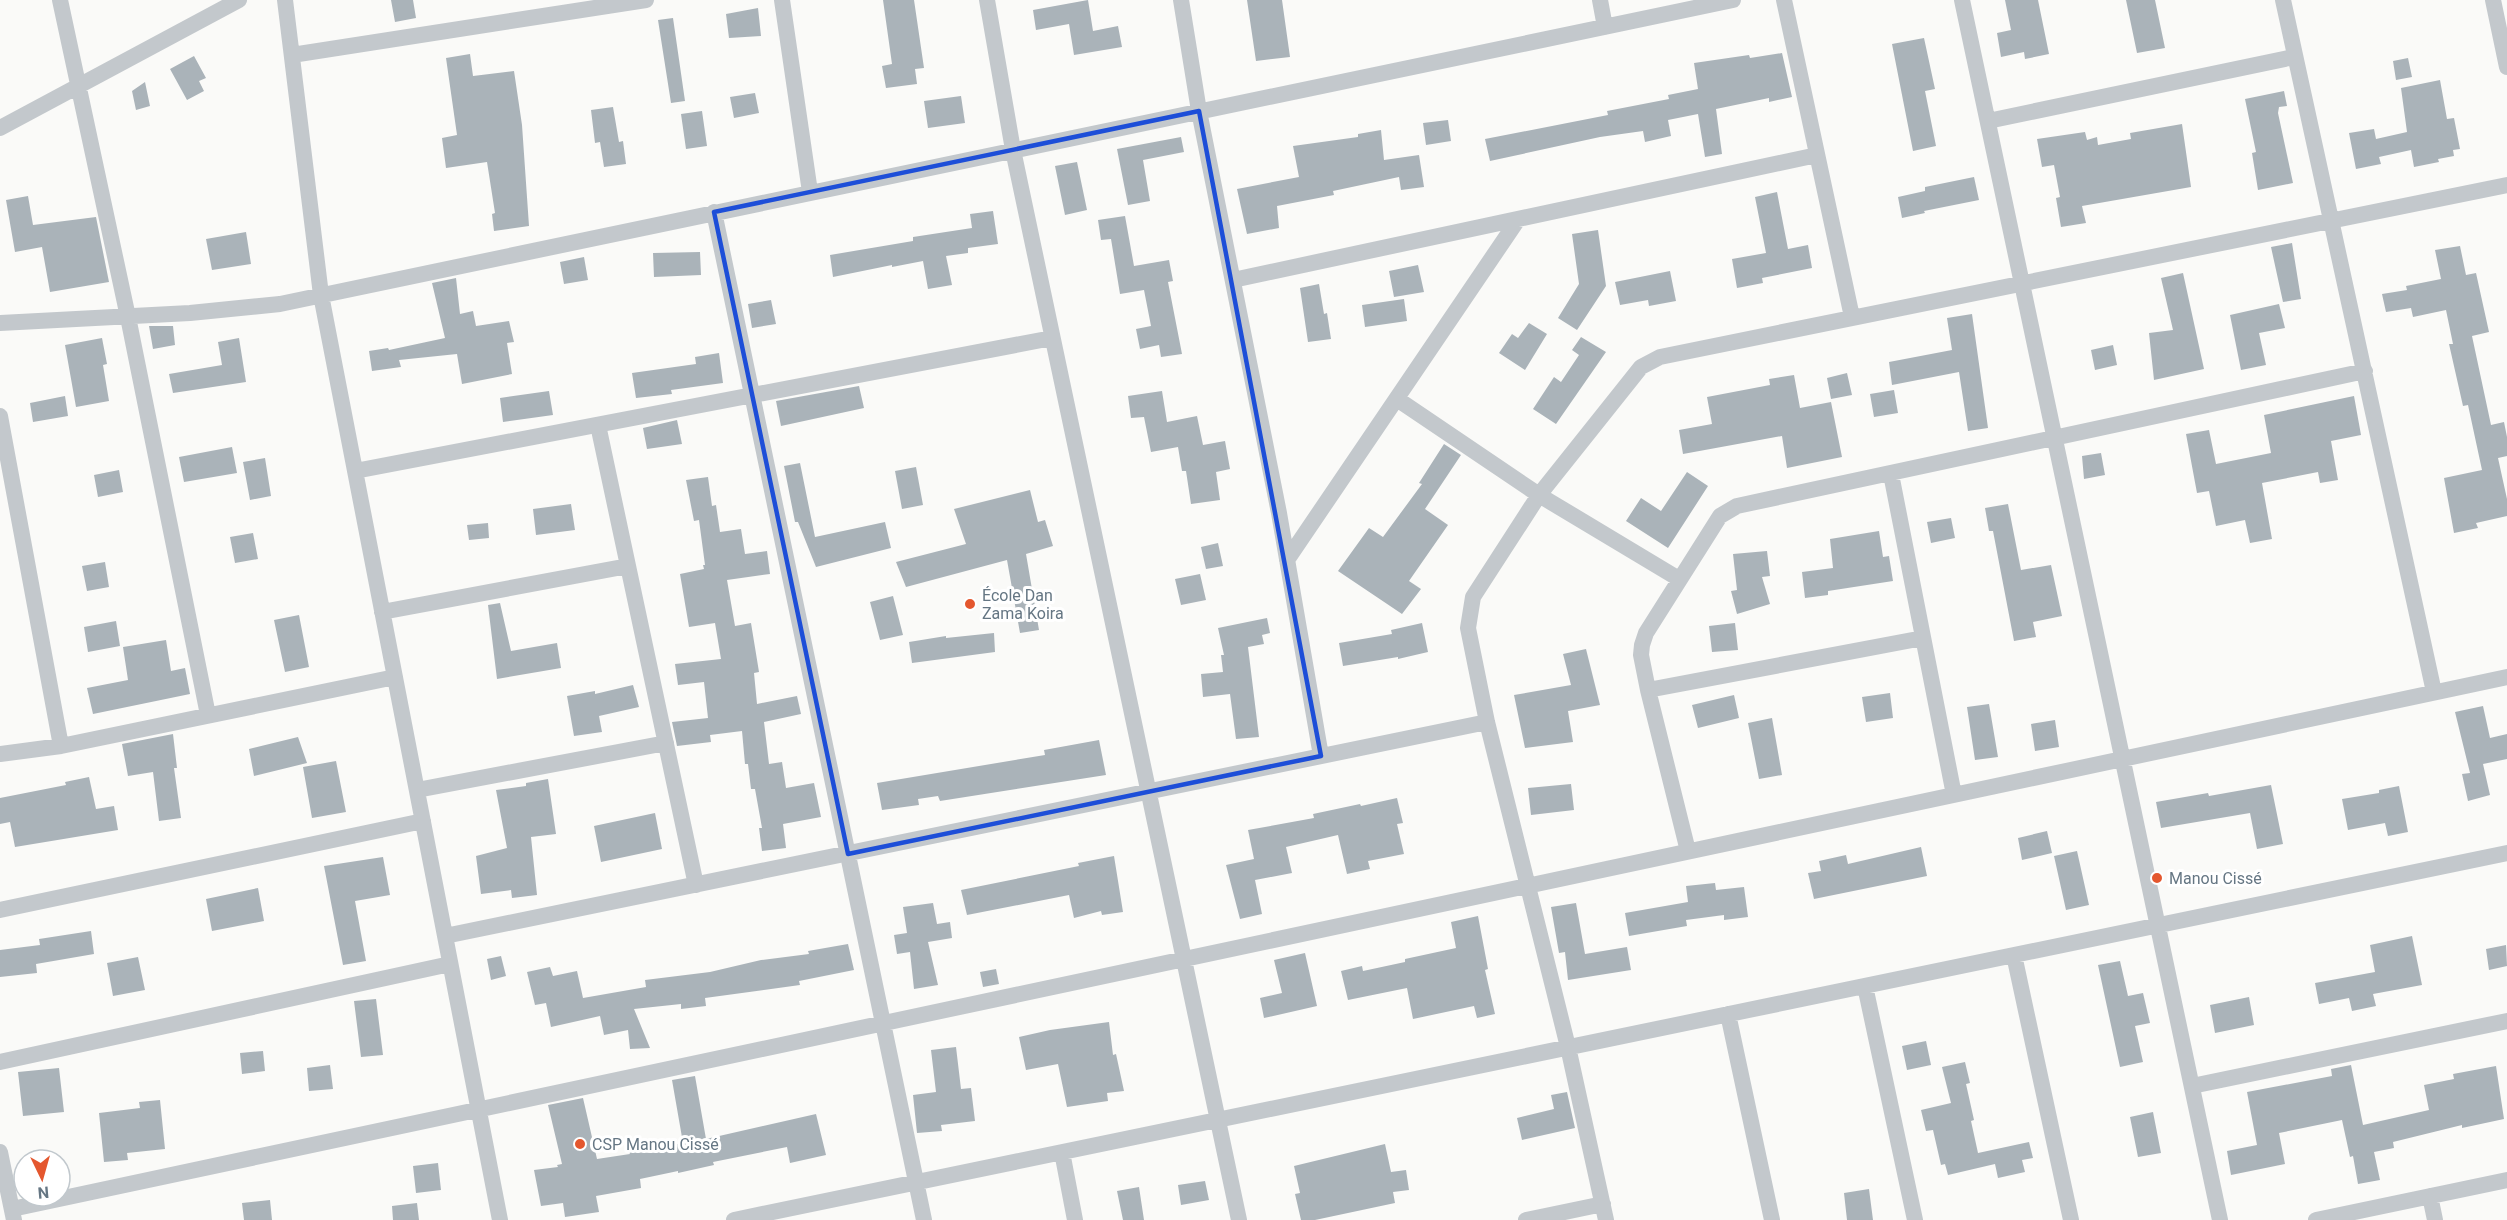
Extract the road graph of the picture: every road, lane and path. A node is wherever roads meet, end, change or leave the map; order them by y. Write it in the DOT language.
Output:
graph roads {
  1 [pos="60,0"];
  2 [pos="239,0"];
  3 [pos="285,0"];
  4 [pos="646,0"];
  5 [pos="782,0"];
  6 [pos="987,0"];
  7 [pos="1181,0"];
  8 [pos="1600,0"];
  9 [pos="1732,0"];
  10 [pos="1784,0"];
  11 [pos="1962,0"];
  12 [pos="2283,0"];
  13 [pos="2493,0"];
  14 [pos="1605,27"];
  15 [pos="292,55"];
  16 [pos="2294,57"];
  17 [pos="2507,67"];
  18 [pos="79,86"];
  19 [pos="1199,111"];
  20 [pos="1988,121"];
  21 [pos="0,128"];
  22 [pos="1013,150"];
  23 [pos="1817,155"];
  24 [pos="2507,185"];
  25 [pos="810,192"];
  26 [pos="714,212"];
  27 [pos="1517,221"];
  28 [pos="2331,221"];
  29 [pos="1233,280"];
  30 [pos="2022,282"];
  31 [pos="321,295"];
  32 [pos="128,316"];
  33 [pos="1852,317"];
  34 [pos="0,323"];
  35 [pos="1053,338"];
  36 [pos="2365,370"];
  37 [pos="752,395"];
  38 [pos="1397,399"];
  39 [pos="0,416"];
  40 [pos="598,425"];
  41 [pos="2054,437"];
  42 [pos="355,471"];
  43 [pos="1891,474"];
  44 [pos="1539,495"];
  45 [pos="1287,560"];
  46 [pos="628,566"];
  47 [pos="1678,579"];
  48 [pos="382,612"];
  49 [pos="1923,638"];
  50 [pos="395,677"];
  51 [pos="2507,677"];
  52 [pos="1648,690"];
  53 [pos="2434,692"];
  54 [pos="208,715"];
  55 [pos="1487,722"];
  56 [pos="666,743"];
  57 [pos="62,746"];
  58 [pos="0,754"];
  59 [pos="1321,756"];
  60 [pos="2122,759"];
  61 [pos="417,790"];
  62 [pos="1148,792"];
  63 [pos="1954,795"];
  64 [pos="423,821"];
  65 [pos="1688,851"];
  66 [pos="2507,853"];
  67 [pos="848,854"];
  68 [pos="696,885"];
  69 [pos="1528,885"];
  70 [pos="0,910"];
  71 [pos="2158,925"];
  72 [pos="445,936"];
  73 [pos="2014,955"];
  74 [pos="1183,959"];
  75 [pos="450,964"];
  76 [pos="1865,986"];
  77 [pos="1728,1014"];
  78 [pos="2507,1021"];
  79 [pos="883,1023"];
  80 [pos="1568,1047"];
  81 [pos="0,1062"];
  82 [pos="2192,1086"];
  83 [pos="478,1109"];
  84 [pos="1217,1120"];
  85 [pos="0,1152"];
  86 [pos="1062,1152"];
  87 [pos="2507,1180"];
  88 [pos="916,1182"];
  89 [pos="2430,1196"];
  90 [pos="1604,1212"];
  91 [pos="13,1214"];
  92 [pos="765,1217"];
  93 [pos="500,1220"];
  94 [pos="734,1220"];
  95 [pos="924,1220"];
  96 [pos="1075,1220"];
  97 [pos="1239,1220"];
  98 [pos="1526,1220"];
  99 [pos="1772,1220"];
  100 [pos="1916,1220"];
  101 [pos="2071,1220"];
  102 [pos="2220,1220"];
  103 [pos="2316,1220"];
  104 [pos="2435,1220"];
  1 -- 18 [label="street"];
  2 -- 18 [label="street"];
  3 -- 15 [label="street"];
  4 -- 15 [label="street"];
  5 -- 25 [label="street"];
  6 -- 22 [label="street"];
  7 -- 19 [label="street"];
  8 -- 14 [label="street"];
  9 -- 14 [label="street"];
  10 -- 23 [label="street"];
  11 -- 20 [label="street"];
  12 -- 16 [label="street"];
  13 -- 17 [label="street"];
  14 -- 19 [label="street"];
  15 -- 31 [label="street"];
  16 -- 20 [label="street"];
  16 -- 28 [label="street"];
  18 -- 21 [label="street"];
  18 -- 32 [label="street"];
  19 -- 22 [label="street"];
  19 -- 29 [label="street"];
  20 -- 30 [label="street"];
  22 -- 25 [label="street"];
  22 -- 35 [label="street"];
  23 -- 27 [label="street"];
  23 -- 33 [label="street"];
  24 -- 28 [label="street"];
  25 -- 26 [label="street"];
  26 -- 31 [label="street"];
  26 -- 37 [label="street"];
  27 -- 29 [label="street"];
  27 -- 38 [label="street"];
  28 -- 30 [label="street"];
  28 -- 36 [label="street"];
  29 -- 45 [label="street"];
  30 -- 33 [label="street"];
  30 -- 41 [label="street"];
  31 -- 32 [label="street"];
  31 -- 42 [label="street"];
  32 -- 34 [label="street"];
  32 -- 54 [label="street"];
  33 -- 44 [label="street"];
  35 -- 37 [label="street"];
  35 -- 62 [label="street"];
  36 -- 41 [label="street"];
  36 -- 53 [label="street"];
  37 -- 40 [label="street"];
  37 -- 67 [label="street"];
  38 -- 44 [label="street"];
  38 -- 45 [label="street"];
  39 -- 57 [label="street"];
  40 -- 42 [label="street"];
  40 -- 46 [label="street"];
  41 -- 43 [label="street"];
  41 -- 60 [label="street"];
  42 -- 48 [label="street"];
  43 -- 47 [label="street"];
  43 -- 49 [label="street"];
  44 -- 47 [label="street"];
  44 -- 55 [label="street"];
  45 -- 59 [label="street"];
  46 -- 48 [label="street"];
  46 -- 56 [label="street"];
  47 -- 52 [label="street"];
  48 -- 50 [label="street"];
  49 -- 52 [label="street"];
  49 -- 63 [label="street"];
  50 -- 54 [label="street"];
  50 -- 61 [label="street"];
  51 -- 53 [label="street"];
  52 -- 65 [label="street"];
  53 -- 60 [label="street"];
  54 -- 57 [label="street"];
  55 -- 59 [label="street"];
  55 -- 69 [label="street"];
  56 -- 61 [label="street"];
  56 -- 68 [label="street"];
  57 -- 58 [label="street"];
  59 -- 62 [label="street"];
  60 -- 63 [label="street"];
  60 -- 71 [label="street"];
  61 -- 64 [label="street"];
  62 -- 67 [label="street"];
  62 -- 74 [label="street"];
  63 -- 65 [label="street"];
  64 -- 70 [label="street"];
  64 -- 72 [label="street"];
  65 -- 69 [label="street"];
  66 -- 71 [label="street"];
  67 -- 68 [label="street"];
  67 -- 79 [label="street"];
  68 -- 72 [label="street"];
  69 -- 74 [label="street"];
  69 -- 80 [label="street"];
  71 -- 73 [label="street"];
  71 -- 82 [label="street"];
  72 -- 75 [label="street"];
  73 -- 76 [label="street"];
  73 -- 101 [label="street"];
  74 -- 79 [label="street"];
  74 -- 84 [label="street"];
  75 -- 81 [label="street"];
  75 -- 83 [label="street"];
  76 -- 77 [label="street"];
  76 -- 100 [label="street"];
  77 -- 80 [label="street"];
  77 -- 99 [label="street"];
  78 -- 82 [label="street"];
  79 -- 83 [label="street"];
  79 -- 88 [label="street"];
  80 -- 84 [label="street"];
  80 -- 90 [label="street"];
  82 -- 102 [label="street"];
  83 -- 91 [label="street"];
  83 -- 93 [label="street"];
  84 -- 86 [label="street"];
  84 -- 97 [label="street"];
  85 -- 91 [label="street"];
  86 -- 88 [label="street"];
  86 -- 96 [label="street"];
  87 -- 89 [label="street"];
  88 -- 92 [label="street"];
  88 -- 95 [label="street"];
  89 -- 103 [label="street"];
  89 -- 104 [label="street"];
  90 -- 98 [label="street"];
  92 -- 94 [label="street"];
}
